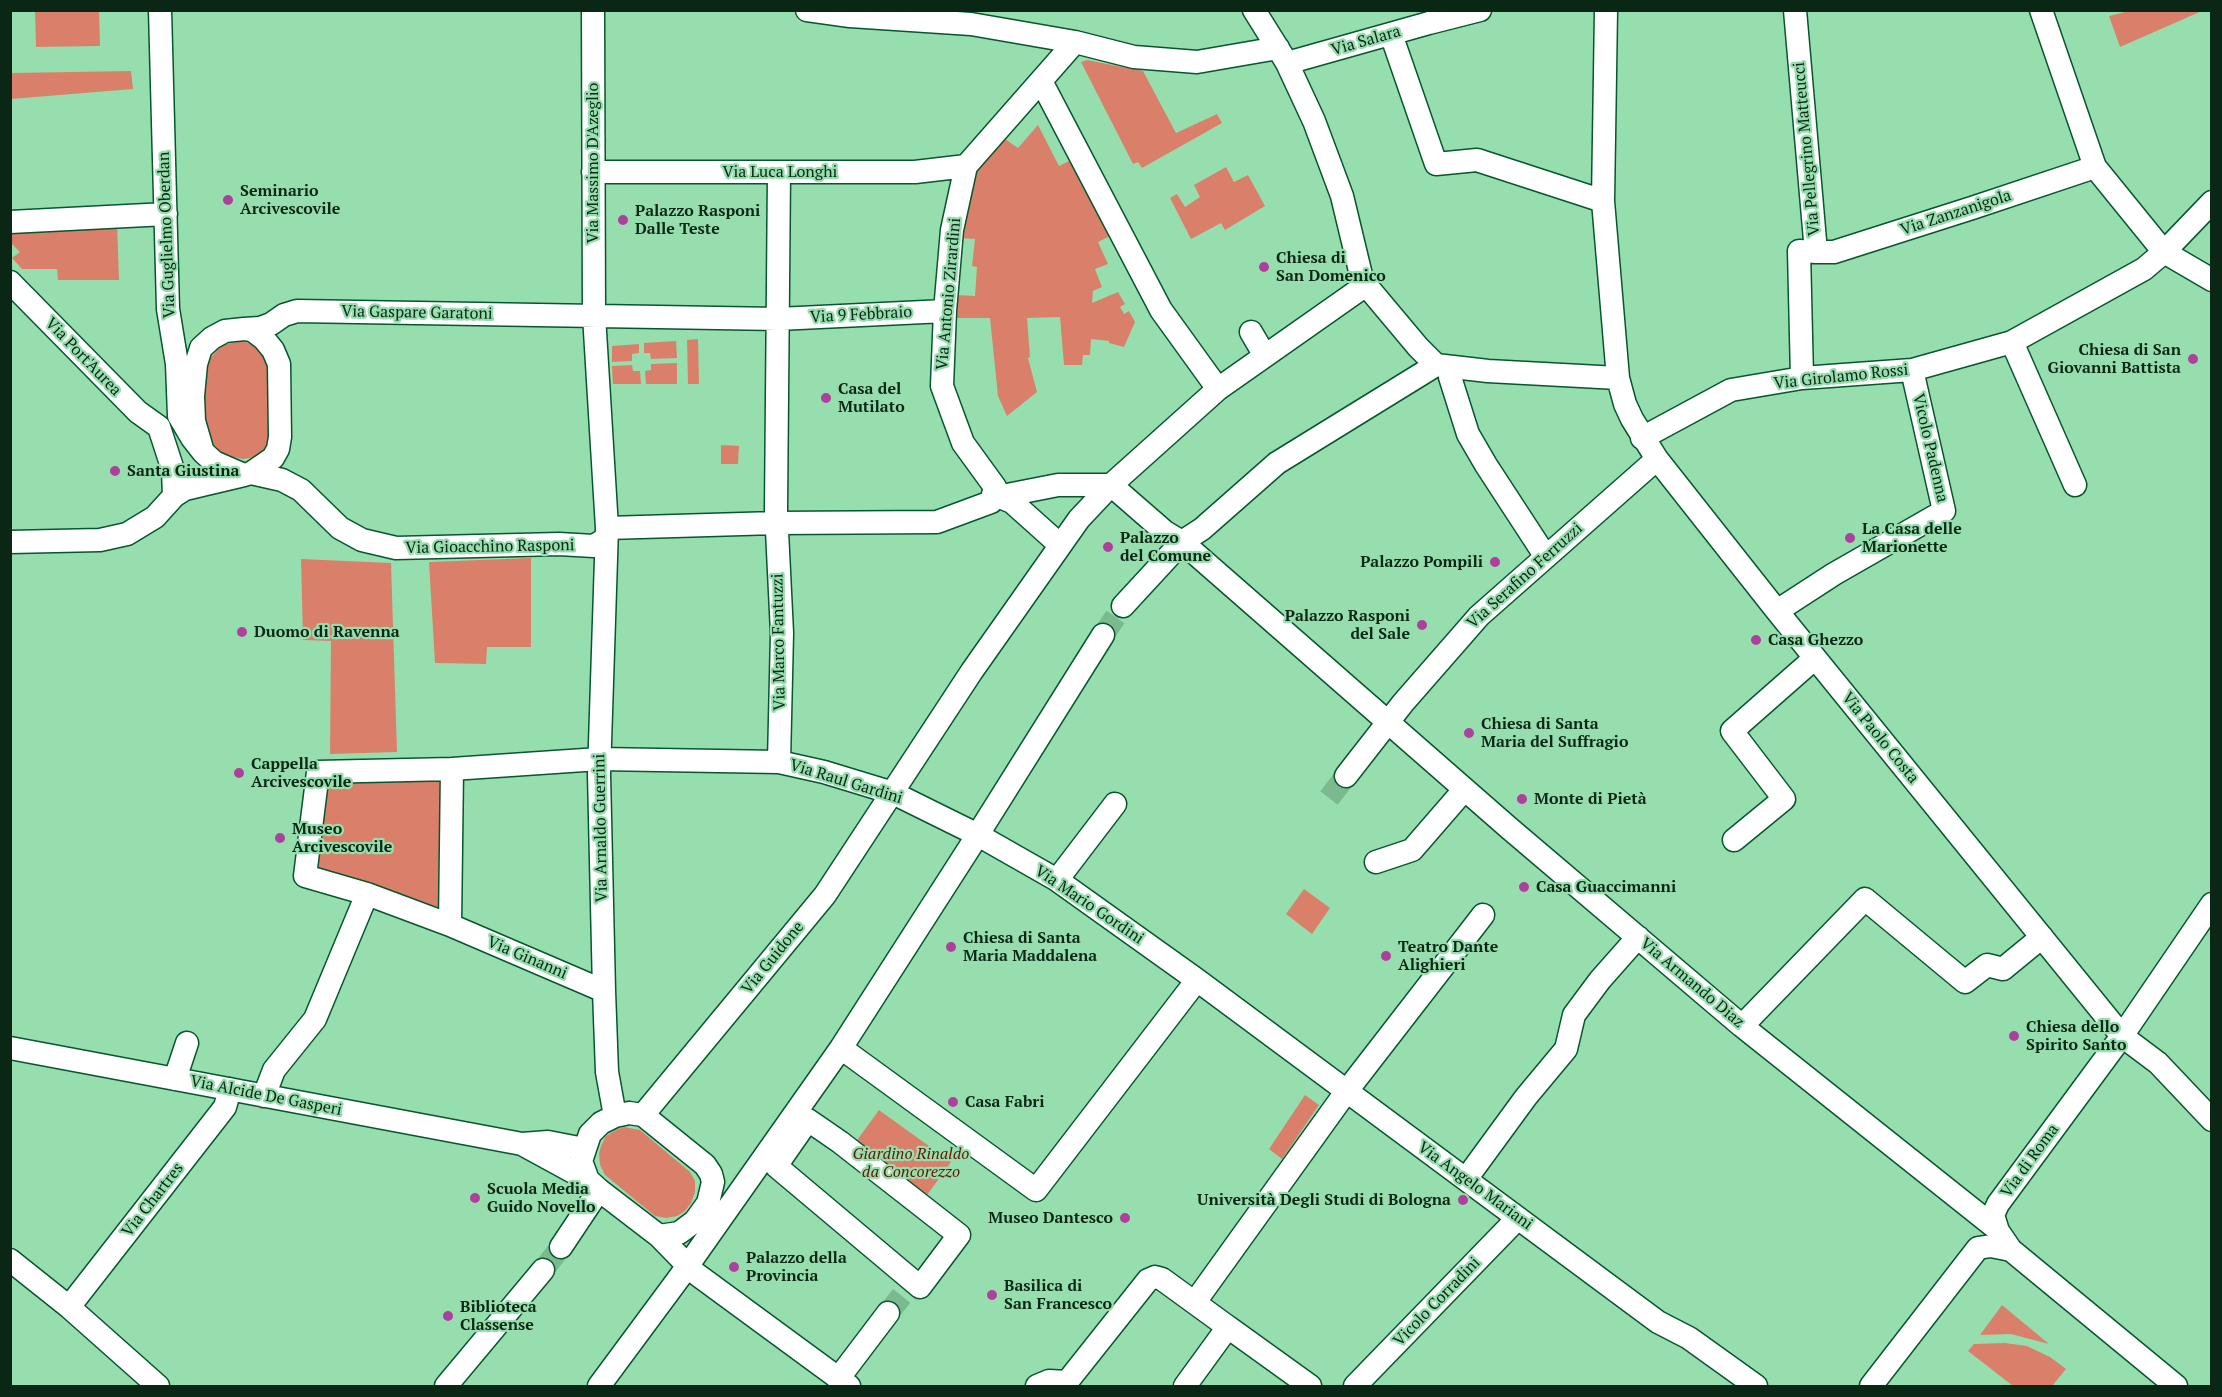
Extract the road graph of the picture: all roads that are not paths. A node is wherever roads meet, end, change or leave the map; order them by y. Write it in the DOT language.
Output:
graph roads {
  1 [pos="160,10"];
  2 [pos="593,10"];
  3 [pos="807,10"];
  4 [pos="1254,10"];
  5 [pos="1480,10"];
  6 [pos="1606,10"];
  7 [pos="1796,10"];
  8 [pos="2041,10"];
  9 [pos="971,17"];
  10 [pos="1428,17"];
  11 [pos="1391,34"];
  12 [pos="1075,42"];
  13 [pos="1283,55"];
  14 [pos="1041,81"];
  15 [pos="966,166"];
  16 [pos="2095,167"];
  17 [pos="593,172"];
  18 [pos="779,172"];
  19 [pos="1603,201"];
  20 [pos="2211,202"];
  21 [pos="165,213"];
  22 [pos="10,222"];
  23 [pos="1816,252"];
  24 [pos="2164,252"];
  25 [pos="1364,280"];
  26 [pos="2211,280"];
  27 [pos="10,282"];
  28 [pos="945,311"];
  29 [pos="594,315"];
  30 [pos="778,319"];
  31 [pos="244,329"];
  32 [pos="1251,332"];
  33 [pos="2012,342"];
  34 [pos="1265,356"];
  35 [pos="1912,370"];
  36 [pos="1443,371"];
  37 [pos="1618,378"];
  38 [pos="1802,378"];
  39 [pos="1218,389"];
  40 [pos="193,396"];
  41 [pos="179,416"];
  42 [pos="159,427"];
  43 [pos="1642,438"];
  44 [pos="203,452"];
  45 [pos="1657,459"];
  46 [pos="248,474"];
  47 [pos="1111,484"];
  48 [pos="2075,485"];
  49 [pos="174,496"];
  50 [pos="996,498"];
  51 [pos="776,523"];
  52 [pos="606,534"];
  53 [pos="10,542"];
  54 [pos="1182,542"];
  55 [pos="1058,548"];
  56 [pos="1546,557"];
  57 [pos="1123,606"];
  58 [pos="1777,612"];
  59 [pos="1103,635"];
  60 [pos="1815,658"];
  61 [pos="1391,726"];
  62 [pos="591,760"];
  63 [pos="779,762"];
  64 [pos="452,769"];
  65 [pos="327,771"];
  66 [pos="1346,776"];
  67 [pos="1464,790"];
  68 [pos="894,793"];
  69 [pos="1115,804"];
  70 [pos="978,835"];
  71 [pos="1734,840"];
  72 [pos="1376,862"];
  73 [pos="1057,880"];
  74 [pos="367,894"];
  75 [pos="2211,904"];
  76 [pos="1483,915"];
  77 [pos="450,925"];
  78 [pos="1638,937"];
  79 [pos="2042,937"];
  80 [pos="1197,980"];
  81 [pos="604,991"];
  82 [pos="1742,1026"];
  83 [pos="2122,1036"];
  84 [pos="181,1042"];
  85 [pos="10,1048"];
  86 [pos="841,1048"];
  87 [pos="168,1078"];
  88 [pos="230,1089"];
  89 [pos="1346,1092"];
  90 [pos="264,1095"];
  91 [pos="643,1115"];
  92 [pos="615,1116"];
  93 [pos="2211,1120"];
  94 [pos="785,1140"];
  95 [pos="522,1143"];
  96 [pos="584,1149"];
  97 [pos="1466,1179"];
  98 [pos="593,1185"];
  99 [pos="1518,1218"];
  100 [pos="1997,1228"];
  101 [pos="659,1236"];
  102 [pos="561,1247"];
  103 [pos="2011,1250"];
  104 [pos="10,1260"];
  105 [pos="688,1264"];
  106 [pos="543,1270"];
  107 [pos="1195,1302"];
  108 [pos="69,1307"];
  109 [pos="888,1313"];
  110 [pos="1228,1327"];
  111 [pos="844,1383"];
  112 [pos="1067,1384"];
  113 [pos="158,1386"];
  114 [pos="447,1386"];
  115 [pos="599,1386"];
  116 [pos="1037,1386"];
  117 [pos="1185,1386"];
  118 [pos="1310,1386"];
  119 [pos="1355,1386"];
  120 [pos="1756,1386"];
  121 [pos="1871,1386"];
  122 [pos="2176,1386"];
  1 -- 21 [label="street, Via Guglielmo Oberdan"];
  2 -- 17 [label="street, Via Massimo D'Azeglio"];
  3 -- 9 [label="street, Via Salara"];
  4 -- 13 [label="street"];
  5 -- 10 [label="street, Via Salara"];
  6 -- 19 [label="street, Via Paolo Costa"];
  7 -- 23 [label="street, Via Pellegrino Matteucci"];
  8 -- 16 [label="street"];
  9 -- 12 [label="street, Via Salara"];
  10 -- 11 [label="street, Via Salara"];
  11 -- 13 [label="street, Via Salara"];
  11 -- 19 [label="street"];
  12 -- 13 [label="street, Via Salara"];
  12 -- 14 [label="street, Via Antonio Zirardini"];
  13 -- 25 [label="street"];
  14 -- 15 [label="street, Via Antonio Zirardini"];
  14 -- 39 [label="street"];
  15 -- 18 [label="street, Via Luca Longhi"];
  15 -- 28 [label="street, Via Antonio Zirardini"];
  16 -- 23 [label="street, Via Zanzanigola"];
  16 -- 24 [label="street"];
  17 -- 18 [label="street, Via Luca Longhi"];
  17 -- 29 [label="street, Via Massimo D'Azeglio"];
  18 -- 30 [label="street, Via Marco Fantuzzi"];
  19 -- 37 [label="street, Via Paolo Costa"];
  20 -- 24 [label="street, Via Girolamo Rossi"];
  21 -- 22 [label="street"];
  21 -- 41 [label="street, Via Guglielmo Oberdan"];
  23 -- 38 [label="street, Via Pellegrino Matteucci"];
  24 -- 26 [label="street"];
  24 -- 33 [label="street, Via Girolamo Rossi"];
  25 -- 34 [label="street, Via Guidone"];
  25 -- 36 [label="street"];
  27 -- 42 [label="street, Via Port'Aurea"];
  28 -- 30 [label="street, Via 9 Febbraio"];
  28 -- 50 [label="street, Via Antonio Zirardini"];
  29 -- 30 [label="street, Via 9 Febbraio"];
  29 -- 31 [label="street, Via Gaspare Garatoni"];
  29 -- 52 [label="street, Via Massimo D'Azeglio"];
  30 -- 51 [label="street, Via Marco Fantuzzi"];
  31 -- 40 [label="street"];
  31 -- 46 [label="street"];
  32 -- 34 [label="street"];
  33 -- 35 [label="street, Via Girolamo Rossi"];
  33 -- 48 [label="street"];
  34 -- 39 [label="street, Via Guidone"];
  35 -- 38 [label="street, Via Girolamo Rossi"];
  35 -- 58 [label="street, Vicolo Padenna"];
  36 -- 37 [label="street"];
  36 -- 54 [label="street"];
  36 -- 56 [label="street"];
  37 -- 43 [label="street, Via Paolo Costa"];
  38 -- 43 [label="street, Via Girolamo Rossi"];
  39 -- 47 [label="street, Via Guidone"];
  40 -- 41 [label="street"];
  40 -- 44 [label="street"];
  41 -- 42 [label="street"];
  41 -- 44 [label="street, Via Guglielmo Oberdan"];
  42 -- 49 [label="street"];
  43 -- 45 [label="street, Via Paolo Costa"];
  44 -- 46 [label="street"];
  45 -- 56 [label="street, Via Serafino Ferruzzi"];
  45 -- 58 [label="street, Via Paolo Costa"];
  46 -- 49 [label="street"];
  46 -- 52 [label="street, Via Gioacchino Rasponi"];
  47 -- 50 [label="street"];
  47 -- 54 [label="street, Via Armando Diaz"];
  47 -- 55 [label="street, Via Guidone"];
  49 -- 53 [label="street"];
  50 -- 51 [label="street"];
  50 -- 55 [label="street"];
  51 -- 52 [label="street, Via Gioacchino Rasponi"];
  51 -- 63 [label="street, Via Marco Fantuzzi"];
  52 -- 62 [label="street, Via Arnaldo Guerrini"];
  54 -- 57 [label="street"];
  54 -- 61 [label="street, Via Armando Diaz"];
  55 -- 68 [label="street, Via Guidone"];
  56 -- 61 [label="street, Via Serafino Ferruzzi"];
  58 -- 60 [label="street, Via Paolo Costa"];
  59 -- 70 [label="street"];
  60 -- 71 [label="street"];
  60 -- 79 [label="street, Via Paolo Costa"];
  61 -- 66 [label="street, Via Serafino Ferruzzi"];
  61 -- 67 [label="street, Via Armando Diaz"];
  62 -- 63 [label="street, Via Raul Gardini"];
  62 -- 64 [label="street, Via Raul Gardini"];
  62 -- 81 [label="street, Via Arnaldo Guerrini"];
  63 -- 68 [label="street, Via Raul Gardini"];
  64 -- 65 [label="street, Via Raul Gardini"];
  64 -- 77 [label="street"];
  65 -- 74 [label="street, Via Ginanni"];
  67 -- 72 [label="street"];
  67 -- 78 [label="street, Via Armando Diaz"];
  68 -- 70 [label="street, Via Raul Gardini"];
  68 -- 91 [label="street, Via Guidone"];
  69 -- 73 [label="street"];
  70 -- 73 [label="street, Via Mario Gordini"];
  70 -- 86 [label="street"];
  73 -- 80 [label="street, Via Mario Gordini"];
  74 -- 77 [label="street, Via Ginanni"];
  74 -- 90 [label="street"];
  75 -- 83 [label="street, Via di Roma"];
  76 -- 89 [label="street"];
  77 -- 81 [label="street, Via Ginanni"];
  78 -- 82 [label="street, Via Armando Diaz"];
  78 -- 97 [label="street"];
  79 -- 82 [label="street"];
  79 -- 83 [label="street, Via Paolo Costa"];
  80 -- 86 [label="street"];
  80 -- 89 [label="street, Via Angelo Mariani"];
  81 -- 92 [label="street, Via Arnaldo Guerrini"];
  82 -- 100 [label="street, Via Armando Diaz"];
  83 -- 93 [label="street, Via Paolo Costa"];
  83 -- 100 [label="street, Via di Roma"];
  84 -- 87 [label="street"];
  85 -- 87 [label="street, Via Alcide De Gasperi"];
  86 -- 94 [label="street"];
  87 -- 88 [label="street, Via Alcide De Gasperi"];
  88 -- 90 [label="street, Via Alcide De Gasperi"];
  88 -- 108 [label="street, Via Chartres"];
  89 -- 97 [label="street, Via Angelo Mariani"];
  89 -- 107 [label="street"];
  90 -- 95 [label="street, Via Alcide De Gasperi"];
  91 -- 92 [label="street"];
  91 -- 101 [label="street"];
  92 -- 96 [label="street"];
  94 -- 94 [label="street"];
  94 -- 105 [label="street"];
  95 -- 96 [label="street, Via Alcide De Gasperi"];
  95 -- 98 [label="street, Via Alcide De Gasperi"];
  96 -- 98 [label="street"];
  97 -- 99 [label="street, Via Angelo Mariani"];
  98 -- 101 [label="street"];
  98 -- 102 [label="street"];
  99 -- 119 [label="street, Vicolo Corradini"];
  99 -- 120 [label="street, Via Angelo Mariani"];
  100 -- 103 [label="street"];
  101 -- 105 [label="street"];
  103 -- 121 [label="street"];
  103 -- 122 [label="street"];
  104 -- 108 [label="street"];
  105 -- 111 [label="street"];
  105 -- 115 [label="street"];
  106 -- 114 [label="street"];
  107 -- 110 [label="street"];
  107 -- 112 [label="street"];
  108 -- 113 [label="street"];
  109 -- 111 [label="street"];
  110 -- 117 [label="street"];
  110 -- 118 [label="street"];
  112 -- 116 [label="street"];
}
